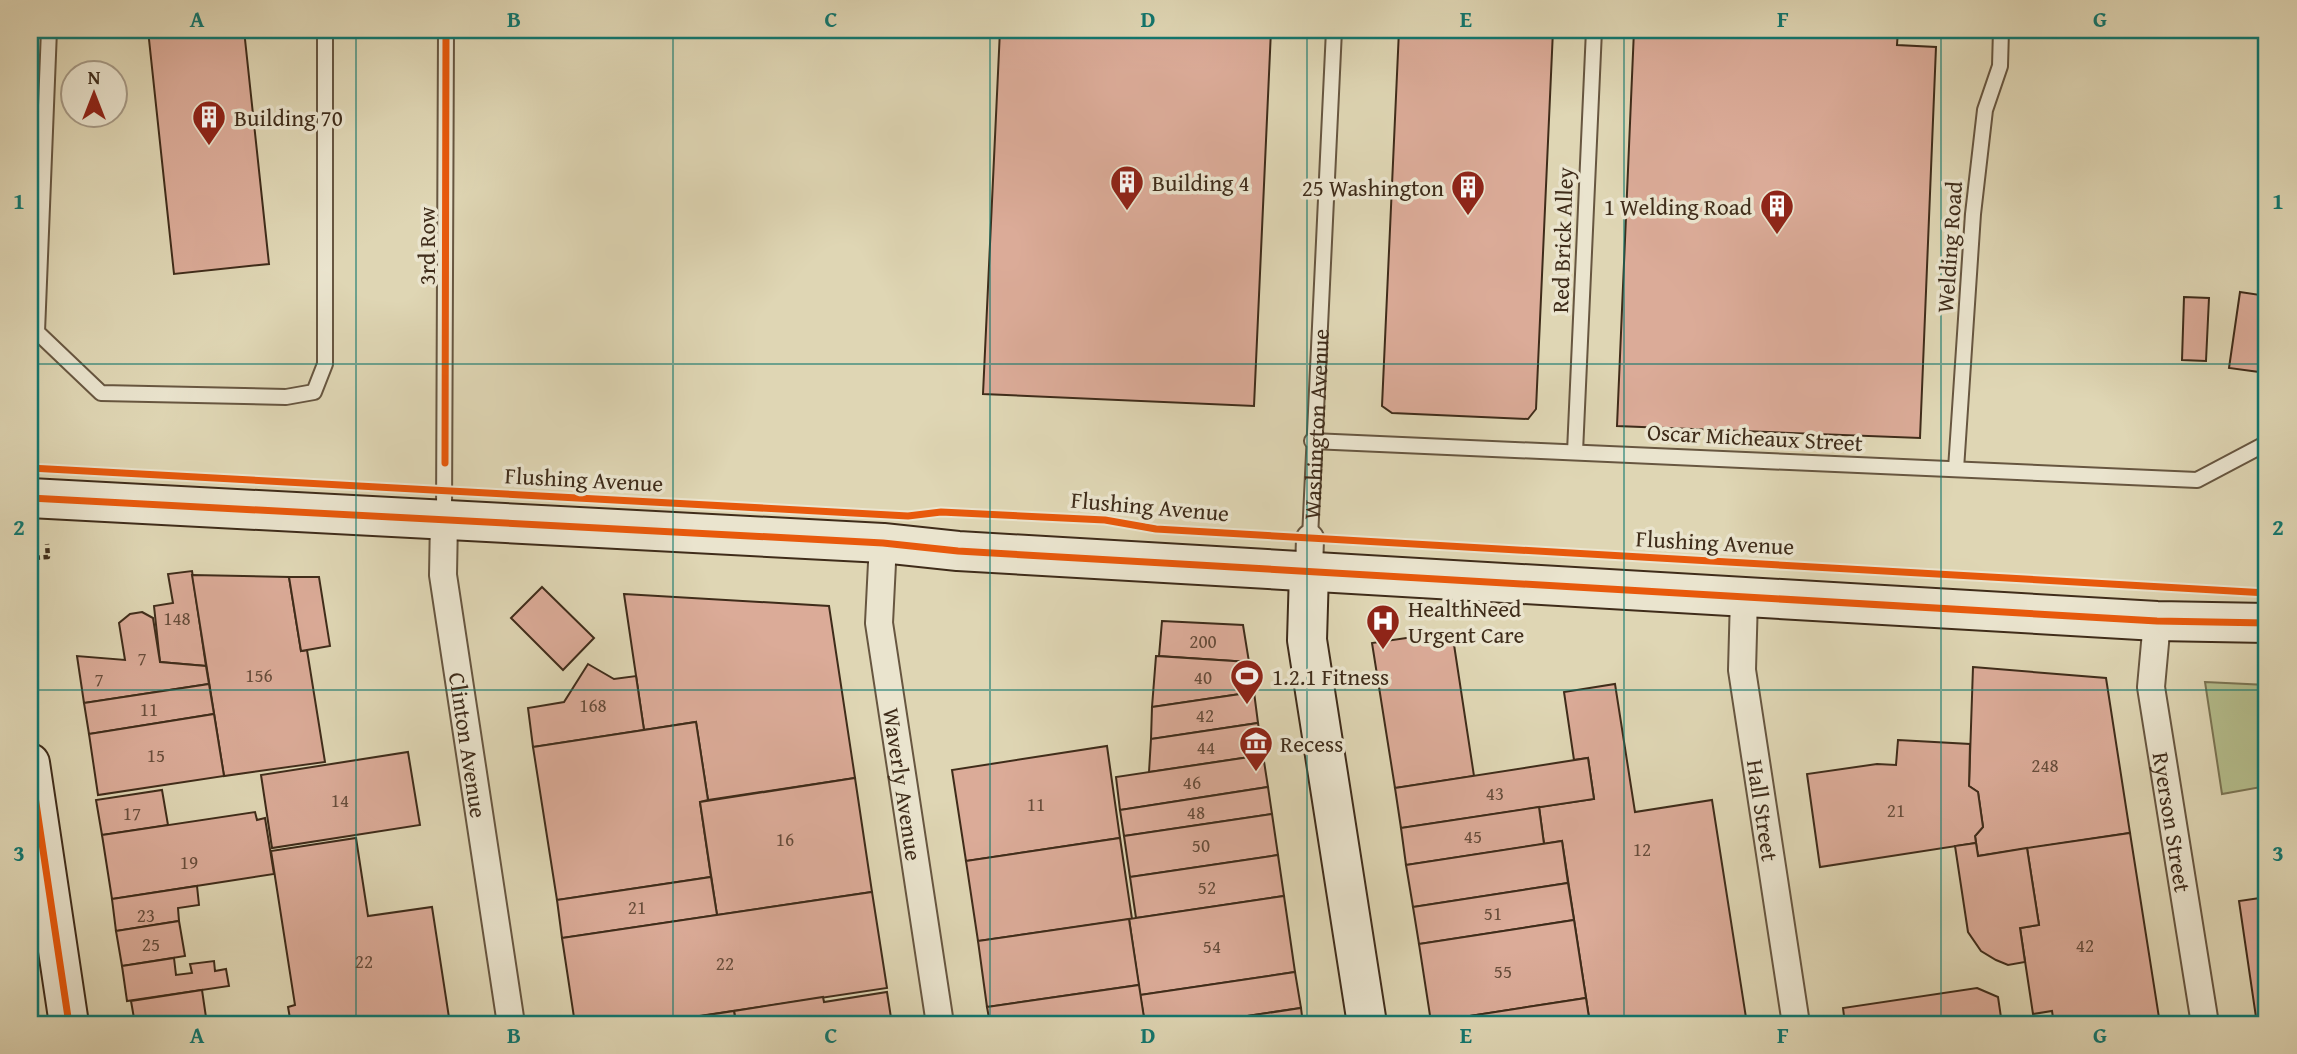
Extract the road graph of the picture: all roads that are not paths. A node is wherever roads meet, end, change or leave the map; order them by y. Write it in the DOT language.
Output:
graph roads {
  1 [pos="49,30"];
  2 [pos="325,30"];
  3 [pos="446,30"];
  4 [pos="1334,30"];
  5 [pos="1594,30"];
  6 [pos="2001,30"];
  7 [pos="1312,441"];
  8 [pos="2267,443"];
  9 [pos="1575,452"];
  10 [pos="444,463"];
  11 [pos="1956,469"];
  12 [pos="30,498"];
  13 [pos="444,519"];
  14 [pos="883,543"];
  15 [pos="1309,555"];
  16 [pos="1744,597"];
  17 [pos="2157,621"];
  18 [pos="2267,622"];
  19 [pos="30,763"];
  20 [pos="69,1024"];
  21 [pos="510,1024"];
  22 [pos="940,1024"];
  23 [pos="1367,1024"];
  24 [pos="1796,1024"];
  25 [pos="2205,1024"];
  1 -- 2 [label="lane"];
  3 -- 10 [label="lane, 3rd Row"];
  4 -- 7 [label="lane, Washington Avenue"];
  5 -- 9 [label="lane, Red Brick Alley"];
  6 -- 11 [label="lane, Welding Road"];
  7 -- 9 [label="lane, Oscar Micheaux Street"];
  7 -- 15 [label="lane, Washington Avenue"];
  8 -- 11 [label="lane, Oscar Micheaux Street"];
  9 -- 11 [label="lane, Oscar Micheaux Street"];
  10 -- 13 [label="lane, Clinton Avenue"];
  12 -- 13 [label="main road, Flushing Avenue"];
  13 -- 14 [label="main road, Flushing Avenue"];
  13 -- 21 [label="street, Clinton Avenue"];
  14 -- 15 [label="main road, Flushing Avenue"];
  14 -- 22 [label="street, Waverly Avenue"];
  15 -- 16 [label="main road, Flushing Avenue"];
  15 -- 23 [label="main road, Washington Avenue"];
  16 -- 17 [label="main road, Flushing Avenue"];
  16 -- 24 [label="street, Hall Street"];
  17 -- 18 [label="main road, Flushing Avenue"];
  17 -- 25 [label="street, Ryerson Street"];
  19 -- 20 [label="main road"];
}
